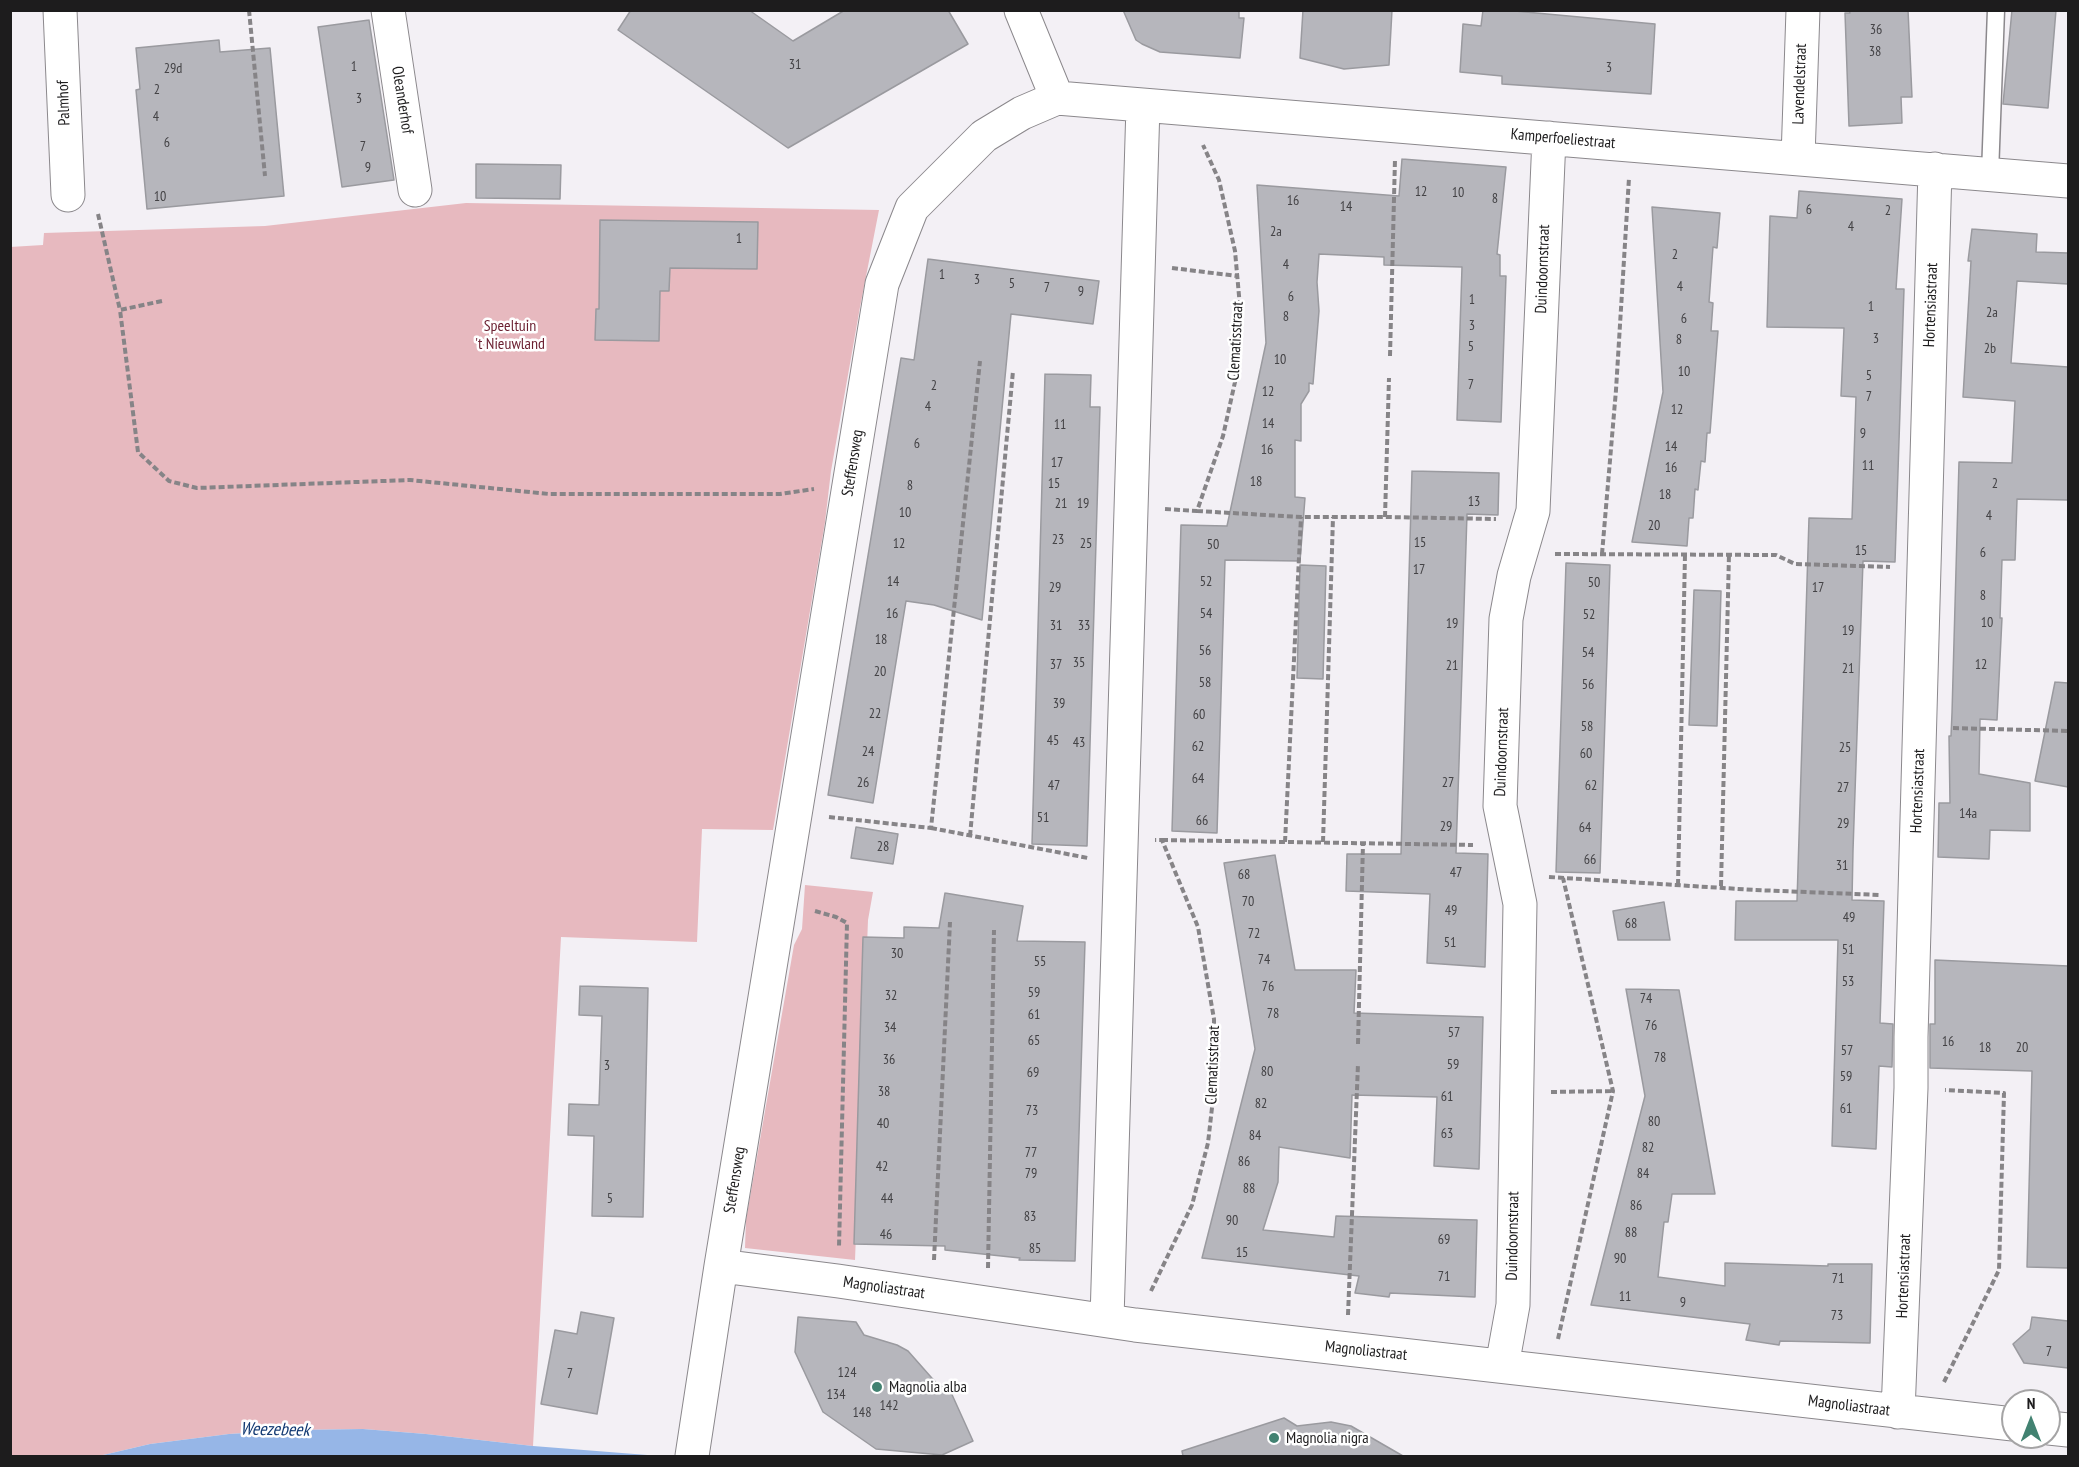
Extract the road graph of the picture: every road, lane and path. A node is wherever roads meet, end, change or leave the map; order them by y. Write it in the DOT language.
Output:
graph roads {
  1 [pos="60,10"];
  2 [pos="249,10"];
  3 [pos="388,10"];
  4 [pos="1021,10"];
  5 [pos="1803,10"];
  6 [pos="1996,10"];
  7 [pos="1057,98"];
  8 [pos="1143,105"];
  9 [pos="1187,108"];
  10 [pos="1396,126"];
  11 [pos="1549,138"];
  12 [pos="1631,145"];
  13 [pos="1798,158"];
  14 [pos="1935,169"];
  15 [pos="1990,174"];
  16 [pos="266,176"];
  17 [pos="2068,180"];
  18 [pos="416,189"];
  19 [pos="68,195"];
  20 [pos="1139,264"];
  21 [pos="1237,276"];
  22 [pos="162,301"];
  23 [pos="120,310"];
  24 [pos="1390,356"];
  25 [pos="980,361"];
  26 [pos="1013,370"];
  27 [pos="1389,378"];
  28 [pos="850,483"];
  29 [pos="1131,507"];
  30 [pos="1197,511"];
  31 [pos="1301,517"];
  32 [pos="1333,517"];
  33 [pos="1385,517"];
  34 [pos="1530,520"];
  35 [pos="1522,553"];
  36 [pos="1602,554"];
  37 [pos="1729,554"];
  38 [pos="1685,555"];
  39 [pos="1924,568"];
  40 [pos="1919,727"];
  41 [pos="2068,731"];
  42 [pos="796,814"];
  43 [pos="931,828"];
  44 [pos="970,836"];
  45 [pos="1162,840"];
  46 [pos="1285,842"];
  47 [pos="1323,842"];
  48 [pos="1363,843"];
  49 [pos="1121,852"];
  50 [pos="1512,860"];
  51 [pos="1563,878"];
  52 [pos="1678,885"];
  53 [pos="1720,886"];
  54 [pos="1914,896"];
  55 [pos="781,905"];
  56 [pos="950,922"];
  57 [pos="994,930"];
  58 [pos="1358,1044"];
  59 [pos="1358,1064"];
  60 [pos="1911,1088"];
  61 [pos="1613,1091"];
  62 [pos="1515,1092"];
  63 [pos="721,1266"];
  64 [pos="838,1281"];
  65 [pos="933,1294"];
  66 [pos="988,1302"];
  67 [pos="1121,1322"];
  68 [pos="1347,1348"];
  69 [pos="1502,1366"];
  70 [pos="1551,1371"];
  71 [pos="1913,1413"];
  72 [pos="2001,1423"];
  73 [pos="692,1454"];
  1 -- 19 [label="street, Palmhof"];
  2 -- 16 [label="path"];
  3 -- 18 [label="street, Oleanderhof"];
  4 -- 7 [label="street"];
  5 -- 13 [label="street, Lavendelstraat"];
  6 -- 15 [label="lane"];
  7 -- 8 [label="street, Kamperfoeliestraat"];
  7 -- 28 [label="street, Steffensweg"];
  8 -- 9 [label="street, Kamperfoeliestraat"];
  8 -- 20 [label="street"];
  9 -- 10 [label="street, Kamperfoeliestraat"];
  9 -- 21 [label="path, Clematisstraat"];
  10 -- 11 [label="street, Kamperfoeliestraat"];
  10 -- 24 [label="path"];
  11 -- 12 [label="street, Kamperfoeliestraat"];
  11 -- 34 [label="street, Duindoornstraat"];
  12 -- 13 [label="street, Kamperfoeliestraat"];
  12 -- 36 [label="path"];
  13 -- 14 [label="street, Kamperfoeliestraat"];
  14 -- 15 [label="street, Kamperfoeliestraat"];
  14 -- 39 [label="street, Hortensiastraat"];
  15 -- 17 [label="street, Kamperfoeliestraat"];
  19 -- 23 [label="path"];
  20 -- 21 [label="path"];
  20 -- 29 [label="street"];
  21 -- 30 [label="path, Clematisstraat"];
  22 -- 23 [label="path"];
  23 -- 28 [label="path"];
  25 -- 43 [label="path"];
  26 -- 44 [label="path"];
  27 -- 33 [label="path"];
  28 -- 42 [label="street, Steffensweg"];
  29 -- 30 [label="path"];
  29 -- 49 [label="street"];
  30 -- 31 [label="path"];
  31 -- 32 [label="path"];
  31 -- 46 [label="path"];
  32 -- 33 [label="path"];
  32 -- 47 [label="path"];
  33 -- 34 [label="path"];
  34 -- 35 [label="street, Duindoornstraat"];
  35 -- 36 [label="path"];
  35 -- 50 [label="street, Duindoornstraat"];
  36 -- 38 [label="path"];
  37 -- 38 [label="path"];
  37 -- 39 [label="path"];
  37 -- 53 [label="path"];
  38 -- 52 [label="path"];
  39 -- 40 [label="street, Hortensiastraat"];
  40 -- 41 [label="path"];
  40 -- 54 [label="street, Hortensiastraat"];
  42 -- 43 [label="path"];
  42 -- 55 [label="street, Steffensweg"];
  43 -- 44 [label="path"];
  44 -- 49 [label="path"];
  45 -- 46 [label="path"];
  45 -- 49 [label="path"];
  45 -- 67 [label="path, Clematisstraat"];
  46 -- 47 [label="path"];
  47 -- 48 [label="path"];
  48 -- 50 [label="path"];
  48 -- 58 [label="path"];
  49 -- 67 [label="street"];
  50 -- 51 [label="path"];
  50 -- 62 [label="street, Duindoornstraat"];
  51 -- 52 [label="path"];
  51 -- 61 [label="path"];
  52 -- 53 [label="path"];
  53 -- 54 [label="path"];
  54 -- 60 [label="street, Hortensiastraat"];
  55 -- 63 [label="street, Steffensweg"];
  55 -- 64 [label="path"];
  56 -- 65 [label="path"];
  57 -- 66 [label="path"];
  59 -- 68 [label="path"];
  60 -- 71 [label="street, Hortensiastraat"];
  60 -- 71 [label="path"];
  61 -- 62 [label="path"];
  61 -- 70 [label="path"];
  62 -- 69 [label="street, Duindoornstraat"];
  63 -- 64 [label="street, Magnoliastraat"];
  63 -- 73 [label="street, Steffensweg"];
  64 -- 65 [label="street, Magnoliastraat"];
  65 -- 66 [label="street, Magnoliastraat"];
  66 -- 67 [label="street, Magnoliastraat"];
  67 -- 68 [label="street, Magnoliastraat"];
  68 -- 69 [label="street, Magnoliastraat"];
  69 -- 70 [label="street, Magnoliastraat"];
  70 -- 71 [label="street, Magnoliastraat"];
  71 -- 72 [label="street, Magnoliastraat"];
}
